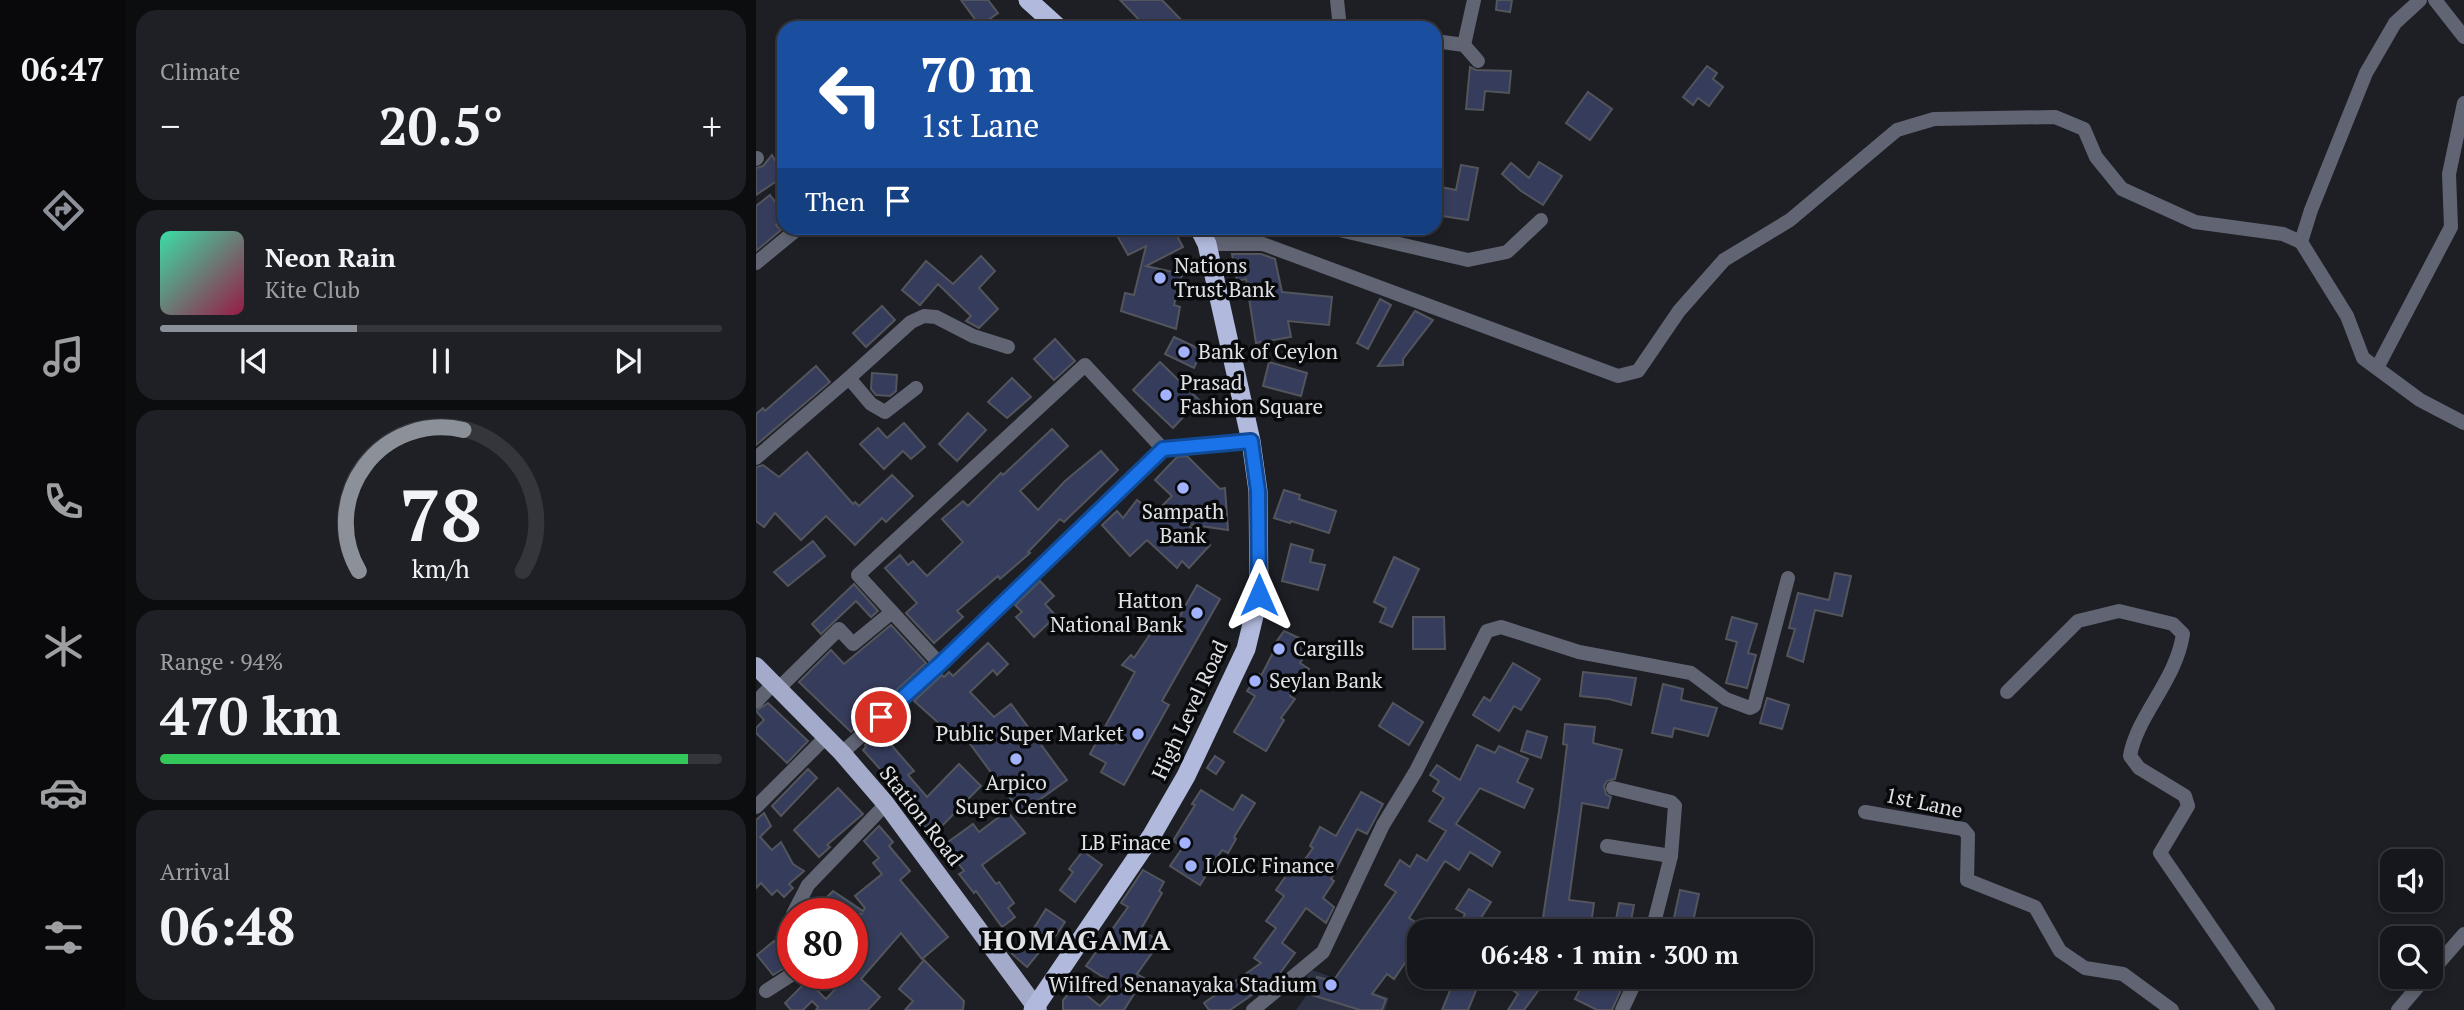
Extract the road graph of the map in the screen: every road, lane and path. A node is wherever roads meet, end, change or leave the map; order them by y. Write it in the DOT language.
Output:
graph roads {
  1 [pos="1028,0"];
  2 [pos="1336,0"];
  3 [pos="1474,0"];
  4 [pos="2420,0"];
  5 [pos="2435,0"];
  6 [pos="1051,21"];
  7 [pos="1339,21"];
  8 [pos="2464,37"];
  9 [pos="1442,42"];
  10 [pos="1464,45"];
  11 [pos="1478,61"];
  12 [pos="2464,103"];
  13 [pos="1541,220"];
  14 [pos="790,235"];
  15 [pos="1361,235"];
  16 [pos="1203,236"];
  17 [pos="2301,242"];
  18 [pos="756,263"];
  19 [pos="1008,347"];
  20 [pos="2377,368"];
  21 [pos="849,378"];
  22 [pos="916,388"];
  23 [pos="2464,423"];
  24 [pos="1251,441"];
  25 [pos="1163,449"];
  26 [pos="756,458"];
  27 [pos="1788,578"];
  28 [pos="892,612"];
  29 [pos="940,664"];
  30 [pos="756,666"];
  31 [pos="776,686"];
  32 [pos="2007,692"];
  33 [pos="756,702"];
  34 [pos="826,737"];
  35 [pos="842,753"];
  36 [pos="1613,788"];
  37 [pos="886,804"];
  38 [pos="756,807"];
  39 [pos="1865,812"];
  40 [pos="1607,846"];
  41 [pos="1671,856"];
  42 [pos="801,898"];
  43 [pos="1655,919"];
  44 [pos="2464,934"];
  45 [pos="2443,958"];
  46 [pos="777,984"];
  47 [pos="1632,989"];
  48 [pos="2416,989"];
  49 [pos="766,991"];
  50 [pos="1036,1009"];
  51 [pos="1253,1010"];
  52 [pos="1622,1010"];
  53 [pos="2172,1010"];
  54 [pos="2268,1010"];
  55 [pos="2398,1010"];
  1 -- 6 [label="highway"];
  2 -- 7 [label="street"];
  3 -- 10 [label="street"];
  4 -- 17 [label="street"];
  5 -- 8 [label="street"];
  9 -- 10 [label="street"];
  10 -- 11 [label="street"];
  12 -- 20 [label="street"];
  13 -- 15 [label="street"];
  14 -- 18 [label="street"];
  16 -- 17 [label="street"];
  16 -- 24 [label="highway, High Level Road"];
  17 -- 20 [label="street"];
  19 -- 21 [label="street"];
  20 -- 23 [label="street"];
  21 -- 22 [label="street"];
  21 -- 26 [label="street"];
  24 -- 25 [label="street"];
  24 -- 50 [label="highway, High Level Road"];
  25 -- 28 [label="street"];
  25 -- 29 [label="street"];
  27 -- 51 [label="street"];
  28 -- 29 [label="street"];
  28 -- 31 [label="street"];
  29 -- 35 [label="street"];
  30 -- 31 [label="main road, Station Road"];
  31 -- 33 [label="street"];
  31 -- 34 [label="main road, Station Road"];
  32 -- 54 [label="street"];
  34 -- 35 [label="main road, Station Road"];
  34 -- 38 [label="street"];
  35 -- 37 [label="main road, Station Road"];
  36 -- 41 [label="street"];
  37 -- 42 [label="street"];
  37 -- 50 [label="main road, Station Road"];
  39 -- 53 [label="street, 1st Lane"];
  40 -- 41 [label="street"];
  41 -- 43 [label="street"];
  44 -- 45 [label="street"];
  46 -- 49 [label="street"];
  47 -- 52 [label="street"];
  48 -- 55 [label="street"];
}
